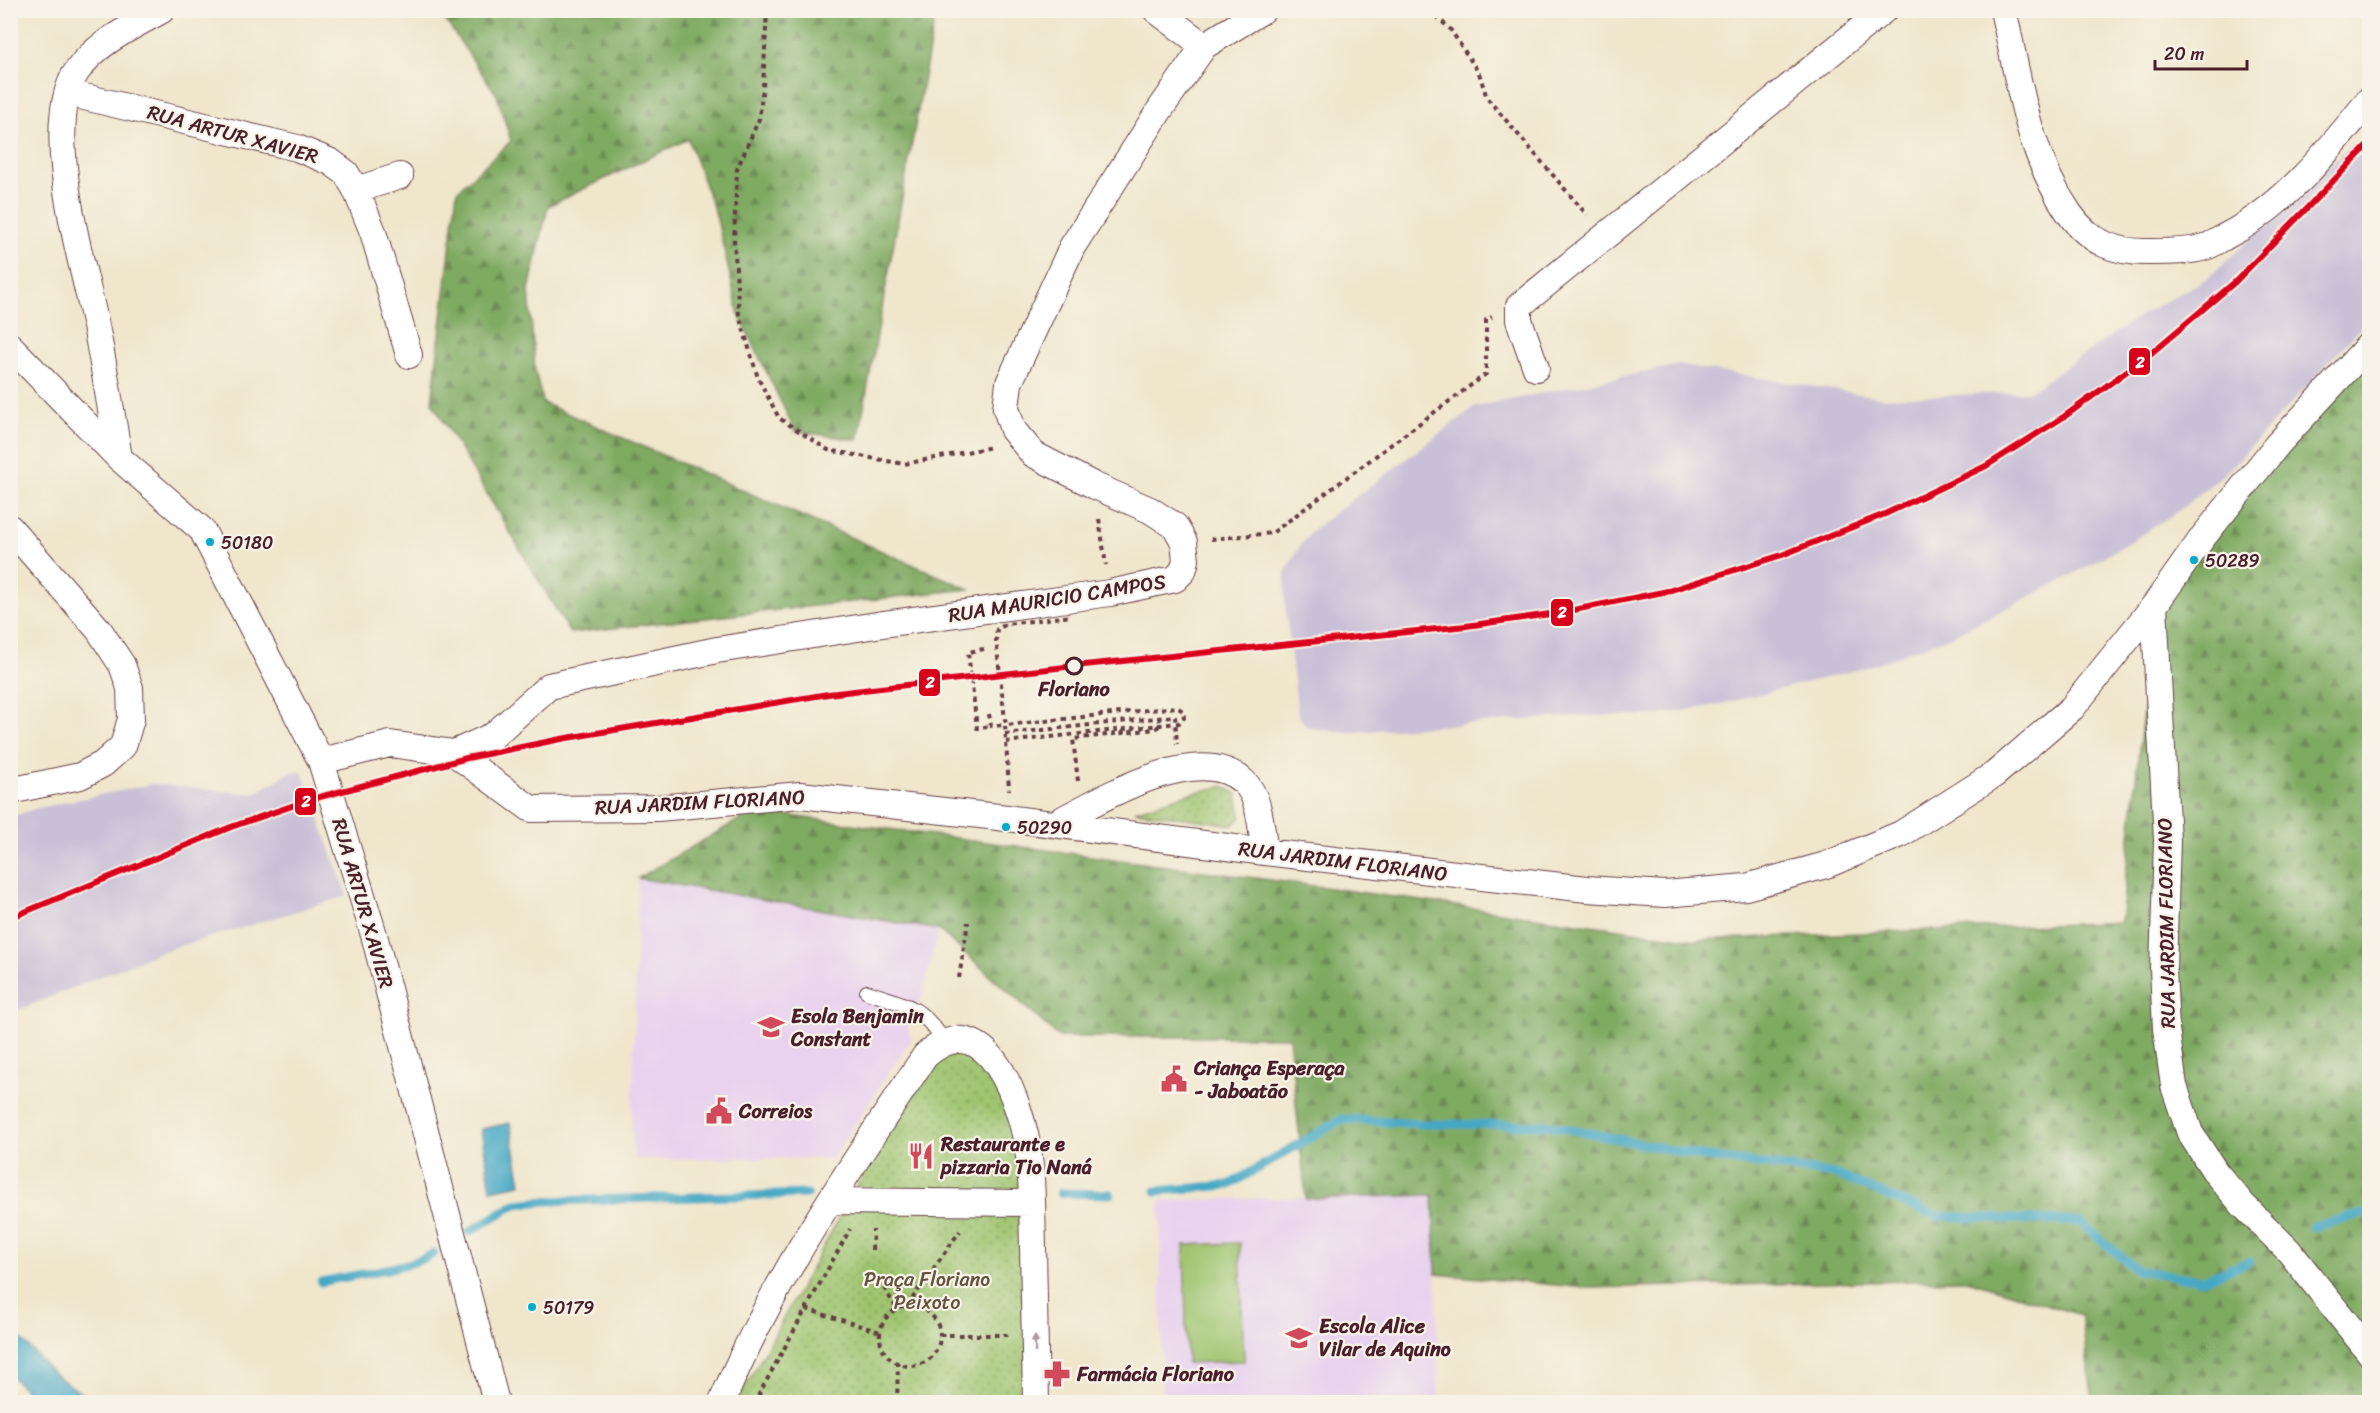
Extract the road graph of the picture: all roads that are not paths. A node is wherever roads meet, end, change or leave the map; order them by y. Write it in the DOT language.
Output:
graph roads {
  1 [pos="162,10"];
  2 [pos="1156,10"];
  3 [pos="1263,10"];
  4 [pos="1884,10"];
  5 [pos="2003,10"];
  6 [pos="1204,46"];
  7 [pos="68,93"];
  8 [pos="2370,99"];
  9 [pos="399,176"];
  10 [pos="356,189"];
  11 [pos="2370,344"];
  12 [pos="12,351"];
  13 [pos="409,355"];
  14 [pos="1536,368"];
  15 [pos="119,458"];
  16 [pos="10,528"];
  17 [pos="2154,606"];
  18 [pos="454,753"];
  19 [pos="321,761"];
  20 [pos="10,791"];
  21 [pos="1054,824"];
  22 [pos="1265,852"];
  23 [pos="867,992"];
  24 [pos="944,1041"];
  25 [pos="830,1201"];
  26 [pos="1032,1203"];
  27 [pos="2370,1353"];
  28 [pos="496,1402"];
  29 [pos="722,1402"];
  30 [pos="1036,1402"];
  1 -- 7 [label="street"];
  2 -- 6 [label="street"];
  3 -- 6 [label="street"];
  4 -- 14 [label="street"];
  5 -- 8 [label="street"];
  6 -- 18 [label="street, RUA MAURICIO CAMPOS"];
  7 -- 10 [label="street, RUA ARTUR XAVIER"];
  7 -- 15 [label="street"];
  9 -- 10 [label="street"];
  10 -- 13 [label="street, RUA ARTUR XAVIER"];
  11 -- 17 [label="street, RUA JARDIM FLORIANO"];
  12 -- 15 [label="street, RUA ARTUR XAVIER"];
  15 -- 19 [label="street, RUA ARTUR XAVIER"];
  16 -- 20 [label="street"];
  17 -- 22 [label="street, RUA JARDIM FLORIANO"];
  17 -- 27 [label="street, RUA JARDIM FLORIANO"];
  18 -- 19 [label="street"];
  18 -- 21 [label="street, RUA JARDIM FLORIANO"];
  19 -- 28 [label="street, RUA ARTUR XAVIER"];
  21 -- 22 [label="street, RUA JARDIM FLORIANO"];
  21 -- 22 [label="street"];
  23 -- 24 [label="lane"];
  24 -- 25 [label="street"];
  24 -- 26 [label="street"];
  25 -- 26 [label="street"];
  25 -- 29 [label="street"];
  30 -- 26 [label="street, one-way"];
}
